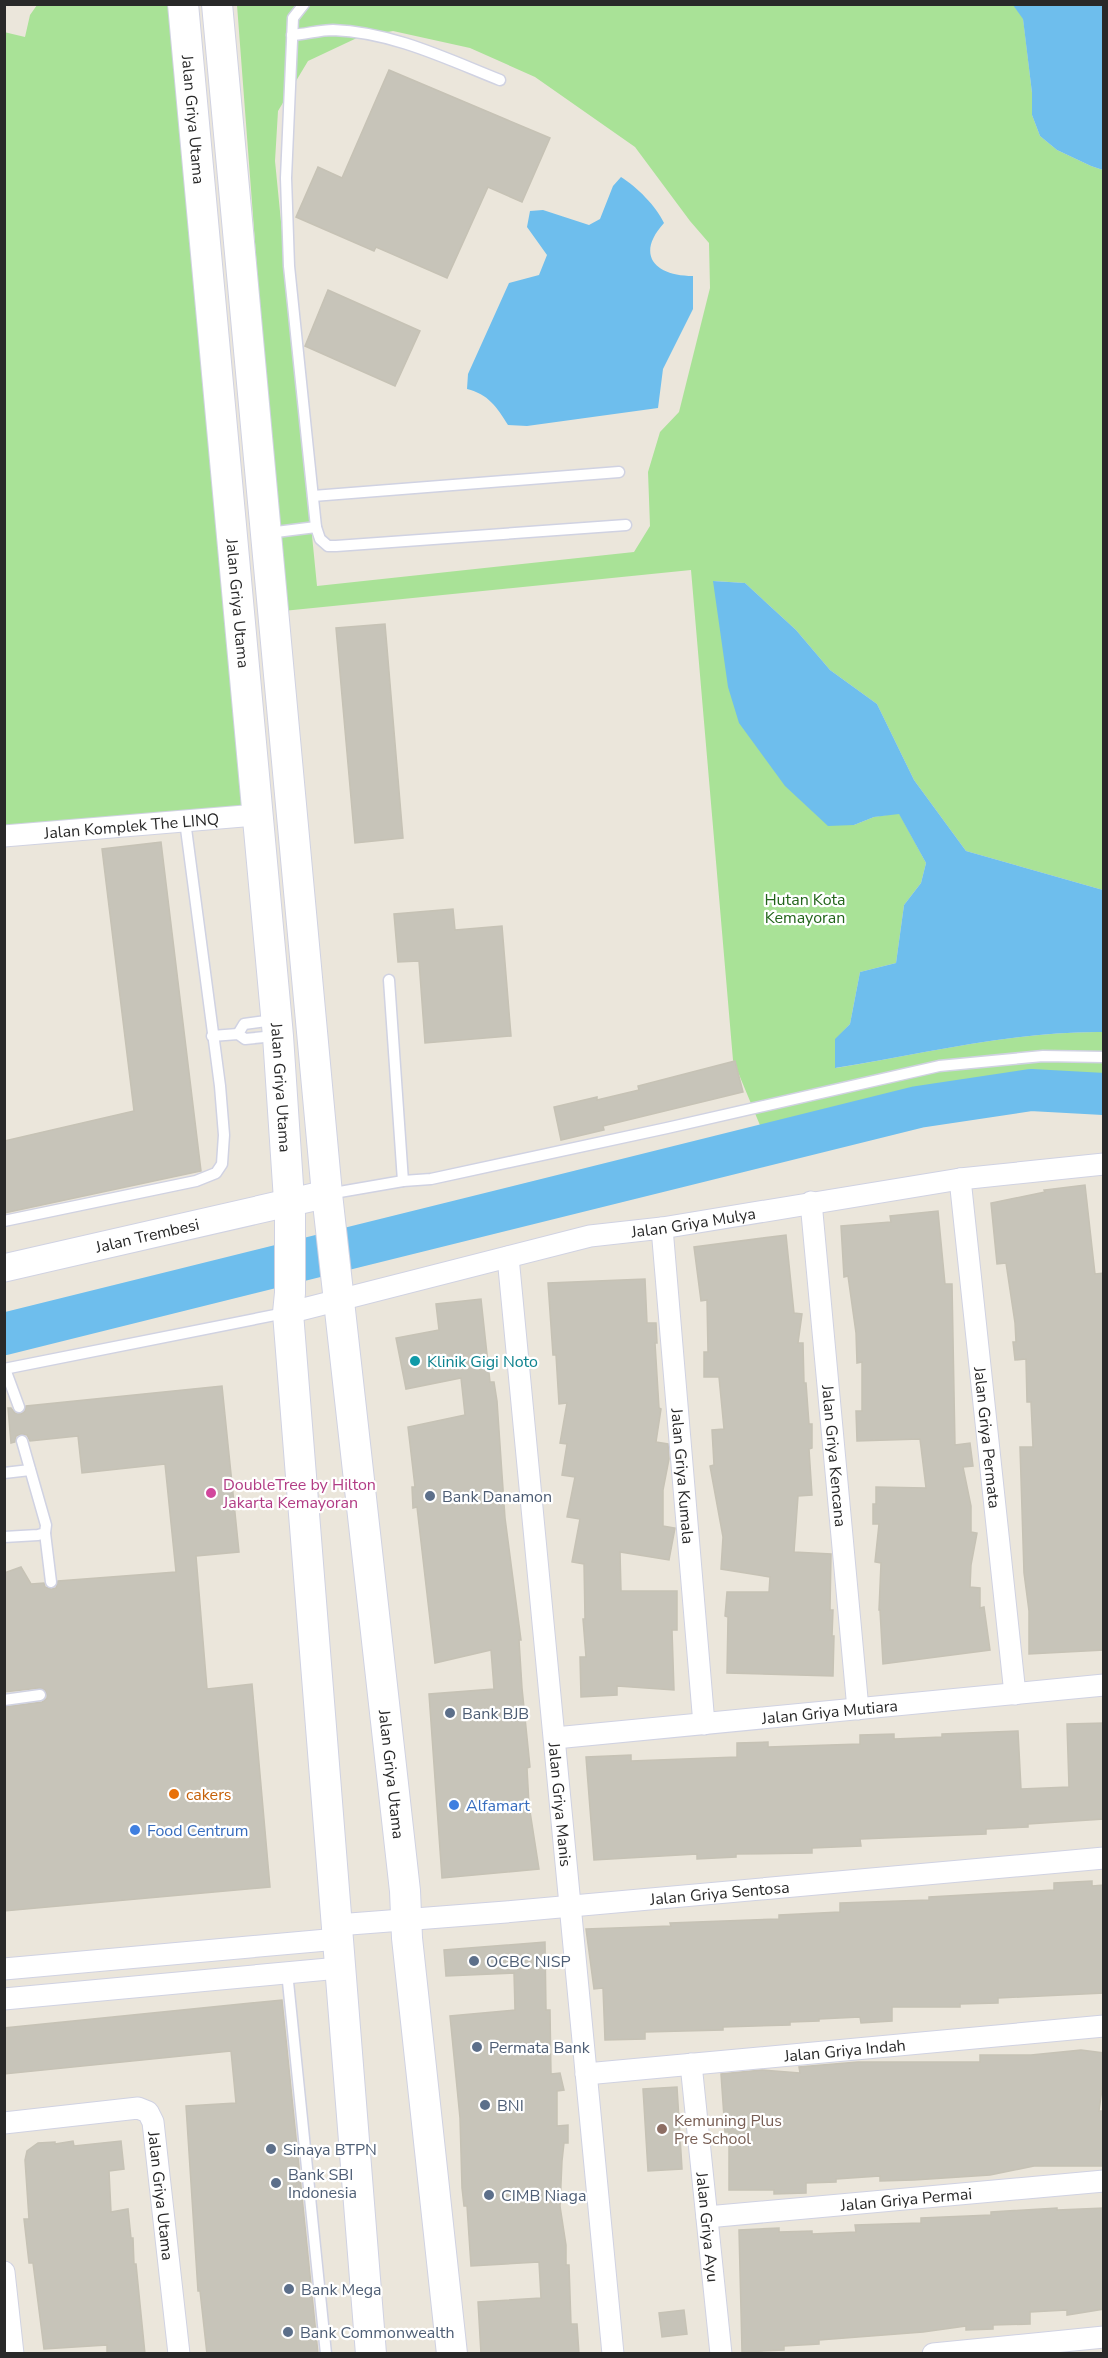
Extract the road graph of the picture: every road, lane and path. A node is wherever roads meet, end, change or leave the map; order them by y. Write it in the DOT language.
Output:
graph roads {
  1 [pos="217,4"];
  2 [pos="304,4"];
  3 [pos="181,10"];
  4 [pos="292,35"];
  5 [pos="500,80"];
  6 [pos="619,472"];
  7 [pos="313,496"];
  8 [pos="626,525"];
  9 [pos="316,527"];
  10 [pos="264,533"];
  11 [pos="257,814"];
  12 [pos="185,821"];
  13 [pos="4,836"];
  14 [pos="389,980"];
  15 [pos="277,1028"];
  16 [pos="238,1034"];
  17 [pos="212,1036"];
  18 [pos="1104,1057"];
  19 [pos="1104,1164"];
  20 [pos="960,1179"];
  21 [pos="403,1181"];
  22 [pos="328,1198"];
  23 [pos="811,1202"];
  24 [pos="290,1209"];
  25 [pos="4,1221"];
  26 [pos="662,1228"];
  27 [pos="508,1257"];
  28 [pos="4,1268"];
  29 [pos="340,1293"];
  30 [pos="289,1303"];
  31 [pos="5,1369"];
  32 [pos="19,1407"];
  33 [pos="22,1441"];
  34 [pos="30,1470"];
  35 [pos="4,1473"];
  36 [pos="45,1533"];
  37 [pos="4,1537"];
  38 [pos="51,1582"];
  39 [pos="1104,1685"];
  40 [pos="1015,1694"];
  41 [pos="40,1695"];
  42 [pos="4,1700"];
  43 [pos="858,1709"];
  44 [pos="704,1724"];
  45 [pos="555,1738"];
  46 [pos="1104,1858"];
  47 [pos="571,1906"];
  48 [pos="408,1918"];
  49 [pos="337,1932"];
  50 [pos="339,1968"];
  51 [pos="4,1969"];
  52 [pos="287,1972"];
  53 [pos="4,1999"];
  54 [pos="1104,2026"];
  55 [pos="691,2064"];
  56 [pos="586,2074"];
  57 [pos="4,2123"];
  58 [pos="1104,2181"];
  59 [pos="707,2217"];
  60 [pos="4,2272"];
  61 [pos="1104,2337"];
  62 [pos="13,2354"];
  63 [pos="179,2354"];
  64 [pos="326,2354"];
  65 [pos="371,2354"];
  66 [pos="452,2354"];
  67 [pos="613,2354"];
  68 [pos="721,2354"];
  69 [pos="933,2354"];
  1 -- 10 [label="main road, Jalan Griya Utama"];
  2 -- 4 [label="lane"];
  3 -- 11 [label="main road, Jalan Griya Utama"];
  4 -- 5 [label="lane"];
  4 -- 7 [label="lane"];
  6 -- 7 [label="lane"];
  7 -- 9 [label="lane"];
  8 -- 9 [label="lane"];
  9 -- 10 [label="lane"];
  10 -- 22 [label="main road, Jalan Griya Utama"];
  11 -- 12 [label="street, Jalan Komplek The LINQ"];
  11 -- 15 [label="main road, Jalan Griya Utama"];
  12 -- 13 [label="street, Jalan Komplek The LINQ"];
  12 -- 17 [label="lane"];
  14 -- 21 [label="lane"];
  15 -- 16 [label="lane"];
  15 -- 16 [label="lane"];
  15 -- 24 [label="main road, Jalan Griya Utama"];
  16 -- 17 [label="lane"];
  17 -- 25 [label="lane"];
  18 -- 21 [label="lane"];
  19 -- 20 [label="street, Jalan Griya Mulya"];
  20 -- 23 [label="street, Jalan Griya Mulya"];
  20 -- 40 [label="street, Jalan Griya Permata"];
  21 -- 22 [label="lane"];
  22 -- 24 [label="street"];
  22 -- 29 [label="main road, Jalan Griya Utama"];
  23 -- 26 [label="street, Jalan Griya Mulya"];
  23 -- 43 [label="street, Jalan Griya Kencana"];
  24 -- 28 [label="street, Jalan Trembesi"];
  24 -- 30 [label="main road, Jalan Griya Utama"];
  26 -- 27 [label="street, Jalan Griya Mulya"];
  26 -- 44 [label="street, Jalan Griya Kumala"];
  27 -- 29 [label="street, Jalan Griya Mulya"];
  27 -- 45 [label="street, Jalan Griya Manis"];
  29 -- 30 [label="street, Jalan Griya Mulya"];
  29 -- 48 [label="main road, Jalan Griya Utama"];
  30 -- 31 [label="lane"];
  30 -- 49 [label="main road, Jalan Griya Utama"];
  31 -- 32 [label="lane"];
  33 -- 34 [label="lane"];
  34 -- 35 [label="lane"];
  34 -- 36 [label="lane"];
  36 -- 37 [label="lane"];
  36 -- 38 [label="lane"];
  39 -- 40 [label="street, Jalan Griya Mutiara"];
  40 -- 43 [label="street, Jalan Griya Mutiara"];
  41 -- 42 [label="lane"];
  43 -- 44 [label="street, Jalan Griya Mutiara"];
  44 -- 45 [label="street, Jalan Griya Mutiara"];
  45 -- 47 [label="street, Jalan Griya Manis"];
  46 -- 47 [label="street, Jalan Griya Sentosa"];
  47 -- 48 [label="street, Jalan Griya Sentosa"];
  47 -- 56 [label="street, Jalan Griya Manis"];
  48 -- 49 [label="street, Jalan Griya Sentosa"];
  48 -- 66 [label="main road, Jalan Griya Utama"];
  49 -- 50 [label="main road, Jalan Griya Utama"];
  49 -- 51 [label="street"];
  50 -- 52 [label="street"];
  50 -- 65 [label="main road, Jalan Griya Utama"];
  52 -- 53 [label="street"];
  52 -- 64 [label="lane"];
  54 -- 55 [label="street, Jalan Griya Indah"];
  55 -- 56 [label="street, Jalan Griya Indah"];
  55 -- 59 [label="street, Jalan Griya Ayu"];
  56 -- 67 [label="street, Jalan Griya Manis"];
  57 -- 63 [label="street, Jalan Griya Utama"];
  58 -- 59 [label="street, Jalan Griya Permai"];
  59 -- 68 [label="street, Jalan Griya Ayu"];
  60 -- 62 [label="street"];
  61 -- 69 [label="street"];
}
